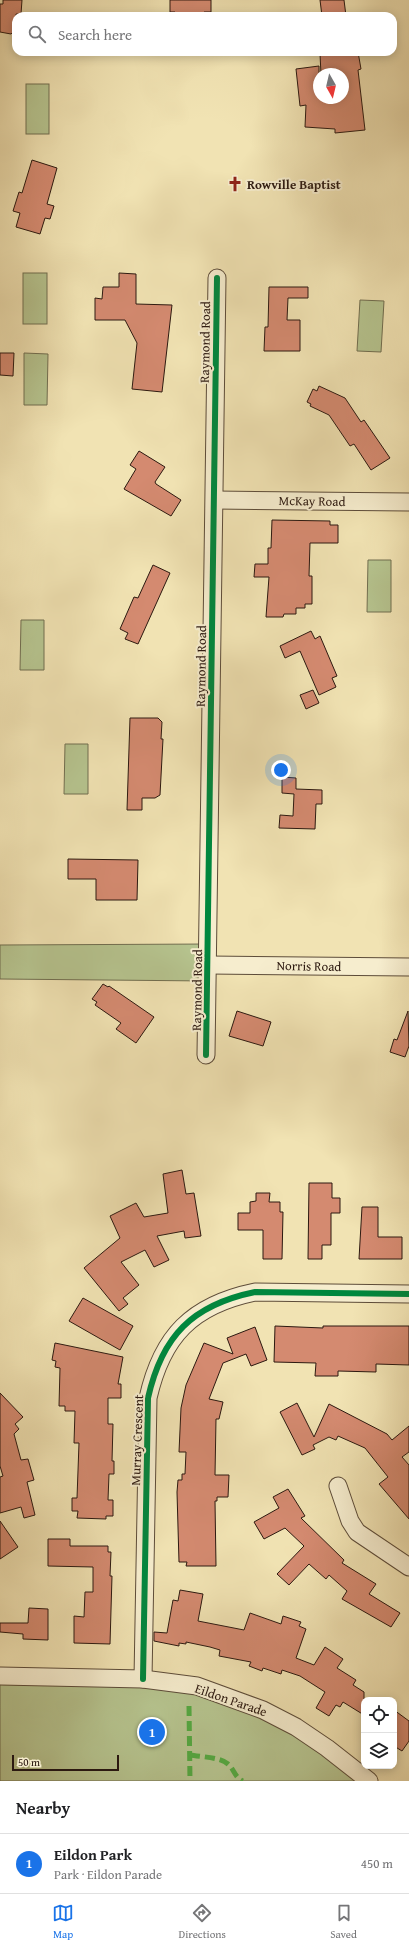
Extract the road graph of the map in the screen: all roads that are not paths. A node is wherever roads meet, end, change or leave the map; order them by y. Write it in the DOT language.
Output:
graph roads {
  1 [pos="217,278"];
  2 [pos="215,500"];
  3 [pos="409,502"];
  4 [pos="208,965"];
  5 [pos="409,967"];
  6 [pos="206,1055"];
  7 [pos="409,1294"];
  8 [pos="338,1486"];
  9 [pos="409,1567"];
  10 [pos="0,1676"];
  11 [pos="142,1679"];
  12 [pos="369,1781"];
  1 -- 2 [label="street, Raymond Road"];
  2 -- 3 [label="street, McKay Road"];
  2 -- 4 [label="street, Raymond Road"];
  4 -- 5 [label="street, Norris Road"];
  4 -- 6 [label="street, Raymond Road"];
  7 -- 11 [label="street, Murray Crescent"];
  8 -- 9 [label="street"];
  10 -- 11 [label="street, Eildon Parade"];
  11 -- 12 [label="street, Eildon Parade"];
}
